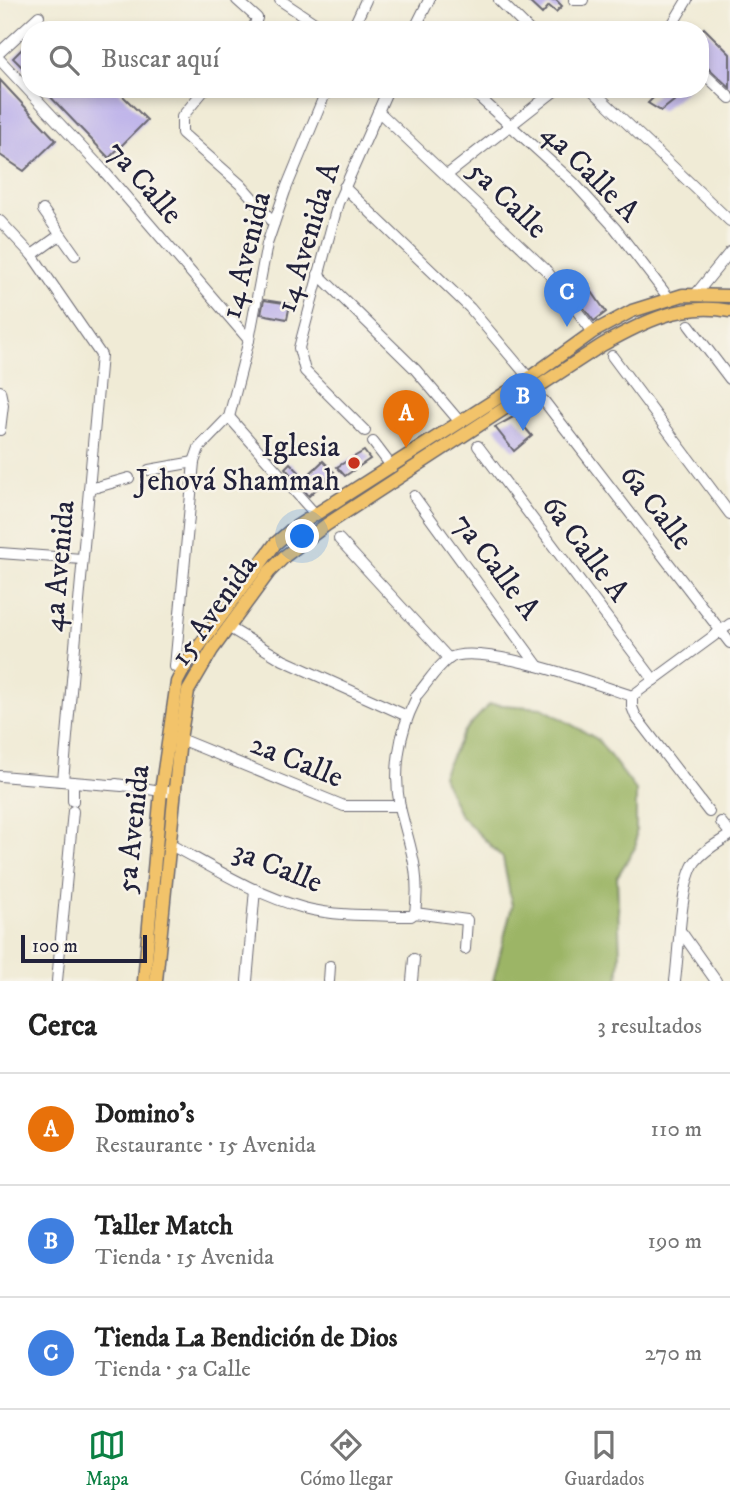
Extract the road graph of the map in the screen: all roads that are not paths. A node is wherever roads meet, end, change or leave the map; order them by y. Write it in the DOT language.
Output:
graph roads {
  1 [pos="237,0"];
  2 [pos="280,0"];
  3 [pos="366,0"];
  4 [pos="429,0"];
  5 [pos="499,0"];
  6 [pos="574,0"];
  7 [pos="583,0"];
  8 [pos="687,0"];
  9 [pos="38,16"];
  10 [pos="33,21"];
  11 [pos="256,21"];
  12 [pos="312,21"];
  13 [pos="356,21"];
  14 [pos="418,21"];
  15 [pos="520,21"];
  16 [pos="674,21"];
  17 [pos="21,32"];
  18 [pos="0,52"];
  19 [pos="0,60"];
  20 [pos="709,78"];
  21 [pos="21,82"];
  22 [pos="36,98"];
  23 [pos="198,98"];
  24 [pos="323,98"];
  25 [pos="384,98"];
  26 [pos="479,98"];
  27 [pos="546,98"];
  28 [pos="600,98"];
  29 [pos="730,98"];
  30 [pos="378,111"];
  31 [pos="510,127"];
  32 [pos="447,175"];
  33 [pos="344,187"];
  34 [pos="43,210"];
  35 [pos="0,221"];
  36 [pos="730,221"];
  37 [pos="274,223"];
  38 [pos="60,234"];
  39 [pos="730,252"];
  40 [pos="32,255"];
  41 [pos="75,255"];
  42 [pos="318,274"];
  43 [pos="695,295"];
  44 [pos="730,296"];
  45 [pos="668,297"];
  46 [pos="730,310"];
  47 [pos="689,325"];
  48 [pos="593,332"];
  49 [pos="249,340"];
  50 [pos="612,356"];
  51 [pos="528,378"];
  52 [pos="730,379"];
  53 [pos="0,391"];
  54 [pos="544,401"];
  55 [pos="229,417"];
  56 [pos="460,422"];
  57 [pos="0,430"];
  58 [pos="365,431"];
  59 [pos="373,442"];
  60 [pos="478,446"];
  61 [pos="196,458"];
  62 [pos="392,467"];
  63 [pos="149,470"];
  64 [pos="129,478"];
  65 [pos="90,489"];
  66 [pos="414,496"];
  67 [pos="315,514"];
  68 [pos="730,514"];
  69 [pos="339,539"];
  70 [pos="0,553"];
  71 [pos="82,559"];
  72 [pos="228,627"];
  73 [pos="726,628"];
  74 [pos="730,643"];
  75 [pos="449,659"];
  76 [pos="538,666"];
  77 [pos="175,667"];
  78 [pos="654,680"];
  79 [pos="177,682"];
  80 [pos="188,691"];
  81 [pos="632,696"];
  82 [pos="407,716"];
  83 [pos="180,739"];
  84 [pos="0,776"];
  85 [pos="68,782"];
  86 [pos="168,792"];
  87 [pos="400,806"];
  88 [pos="709,812"];
  89 [pos="722,822"];
  90 [pos="730,834"];
  91 [pos="169,844"];
  92 [pos="255,889"];
  93 [pos="415,913"];
  94 [pos="681,933"];
  95 [pos="465,949"];
  96 [pos="414,959"];
  97 [pos="330,966"];
  98 [pos="57,981"];
  99 [pos="144,981"];
  100 [pos="156,981"];
  101 [pos="247,981"];
  102 [pos="329,981"];
  103 [pos="412,981"];
  104 [pos="675,981"];
  105 [pos="716,981"];
  1 -- 11 [label="street"];
  2 -- 12 [label="street"];
  3 -- 13 [label="street"];
  4 -- 14 [label="street"];
  5 -- 15 [label="street"];
  6 -- 7 [label="street"];
  8 -- 16 [label="street"];
  9 -- 10 [label="street"];
  17 -- 18 [label="street"];
  19 -- 21 [label="street, 7a Calle"];
  20 -- 29 [label="street"];
  22 -- 49 [label="street, 7a Calle"];
  23 -- 37 [label="street"];
  24 -- 37 [label="street, 14 Avenida"];
  25 -- 30 [label="street, 14 Avenida A"];
  26 -- 31 [label="street, 4a Calle A"];
  27 -- 31 [label="street"];
  28 -- 36 [label="street"];
  30 -- 32 [label="street, 5a Calle"];
  30 -- 33 [label="street, 14 Avenida A"];
  31 -- 32 [label="street"];
  31 -- 45 [label="street, 4a Calle A"];
  32 -- 48 [label="street, 5a Calle"];
  33 -- 42 [label="street, 14 Avenida A"];
  33 -- 51 [label="street"];
  34 -- 38 [label="street"];
  35 -- 40 [label="street"];
  37 -- 49 [label="street, 14 Avenida"];
  38 -- 40 [label="street"];
  38 -- 41 [label="street"];
  39 -- 43 [label="street"];
  40 -- 65 [label="street, 4a Avenida"];
  42 -- 56 [label="street"];
  42 -- 58 [label="street, 14 Avenida A"];
  43 -- 44 [label="main road, 15 Avenida"];
  43 -- 45 [label="main road, 15 Avenida"];
  45 -- 48 [label="main road, 15 Avenida"];
  46 -- 72 [label="main road, 15 Avenida"];
  47 -- 52 [label="street"];
  48 -- 51 [label="main road, 15 Avenida"];
  49 -- 55 [label="street, 14 Avenida"];
  50 -- 68 [label="street"];
  51 -- 56 [label="main road, 15 Avenida"];
  53 -- 57 [label="street"];
  54 -- 73 [label="street, 6a Calle"];
  55 -- 61 [label="street, 14 Avenida"];
  55 -- 67 [label="street"];
  56 -- 62 [label="main road, 15 Avenida"];
  59 -- 62 [label="street"];
  60 -- 78 [label="street, 6a Calle A"];
  61 -- 63 [label="street"];
  61 -- 77 [label="street"];
  62 -- 67 [label="main road, 15 Avenida"];
  64 -- 65 [label="street"];
  65 -- 71 [label="street, 4a Avenida"];
  66 -- 76 [label="street, 7a Calle A"];
  67 -- 79 [label="main road, 15 Avenida"];
  69 -- 75 [label="street"];
  70 -- 71 [label="street"];
  71 -- 85 [label="street, 4a Avenida"];
  72 -- 80 [label="main road, 15 Avenida"];
  72 -- 82 [label="street"];
  73 -- 74 [label="street, 6a Calle"];
  73 -- 78 [label="street"];
  75 -- 76 [label="street"];
  75 -- 82 [label="street"];
  76 -- 81 [label="street"];
  78 -- 81 [label="street"];
  79 -- 86 [label="main road, 5a Avenida"];
  80 -- 83 [label="main road, 5a Avenida"];
  81 -- 88 [label="street"];
  82 -- 87 [label="street"];
  83 -- 86 [label="main road, 5a Avenida"];
  83 -- 87 [label="street, 2a Calle"];
  84 -- 85 [label="street"];
  85 -- 86 [label="street"];
  85 -- 98 [label="street, 4a Avenida"];
  86 -- 91 [label="main road, 5a Avenida"];
  86 -- 99 [label="main road, 5a Avenida"];
  87 -- 93 [label="street"];
  89 -- 90 [label="street"];
  90 -- 94 [label="street"];
  91 -- 92 [label="street, 3a Calle"];
  91 -- 100 [label="main road, 5a Avenida"];
  92 -- 93 [label="street, 3a Calle"];
  92 -- 101 [label="street"];
  93 -- 95 [label="street, 3a Calle"];
  94 -- 104 [label="street"];
  94 -- 105 [label="street"];
  96 -- 103 [label="street"];
  97 -- 102 [label="street"];
}
